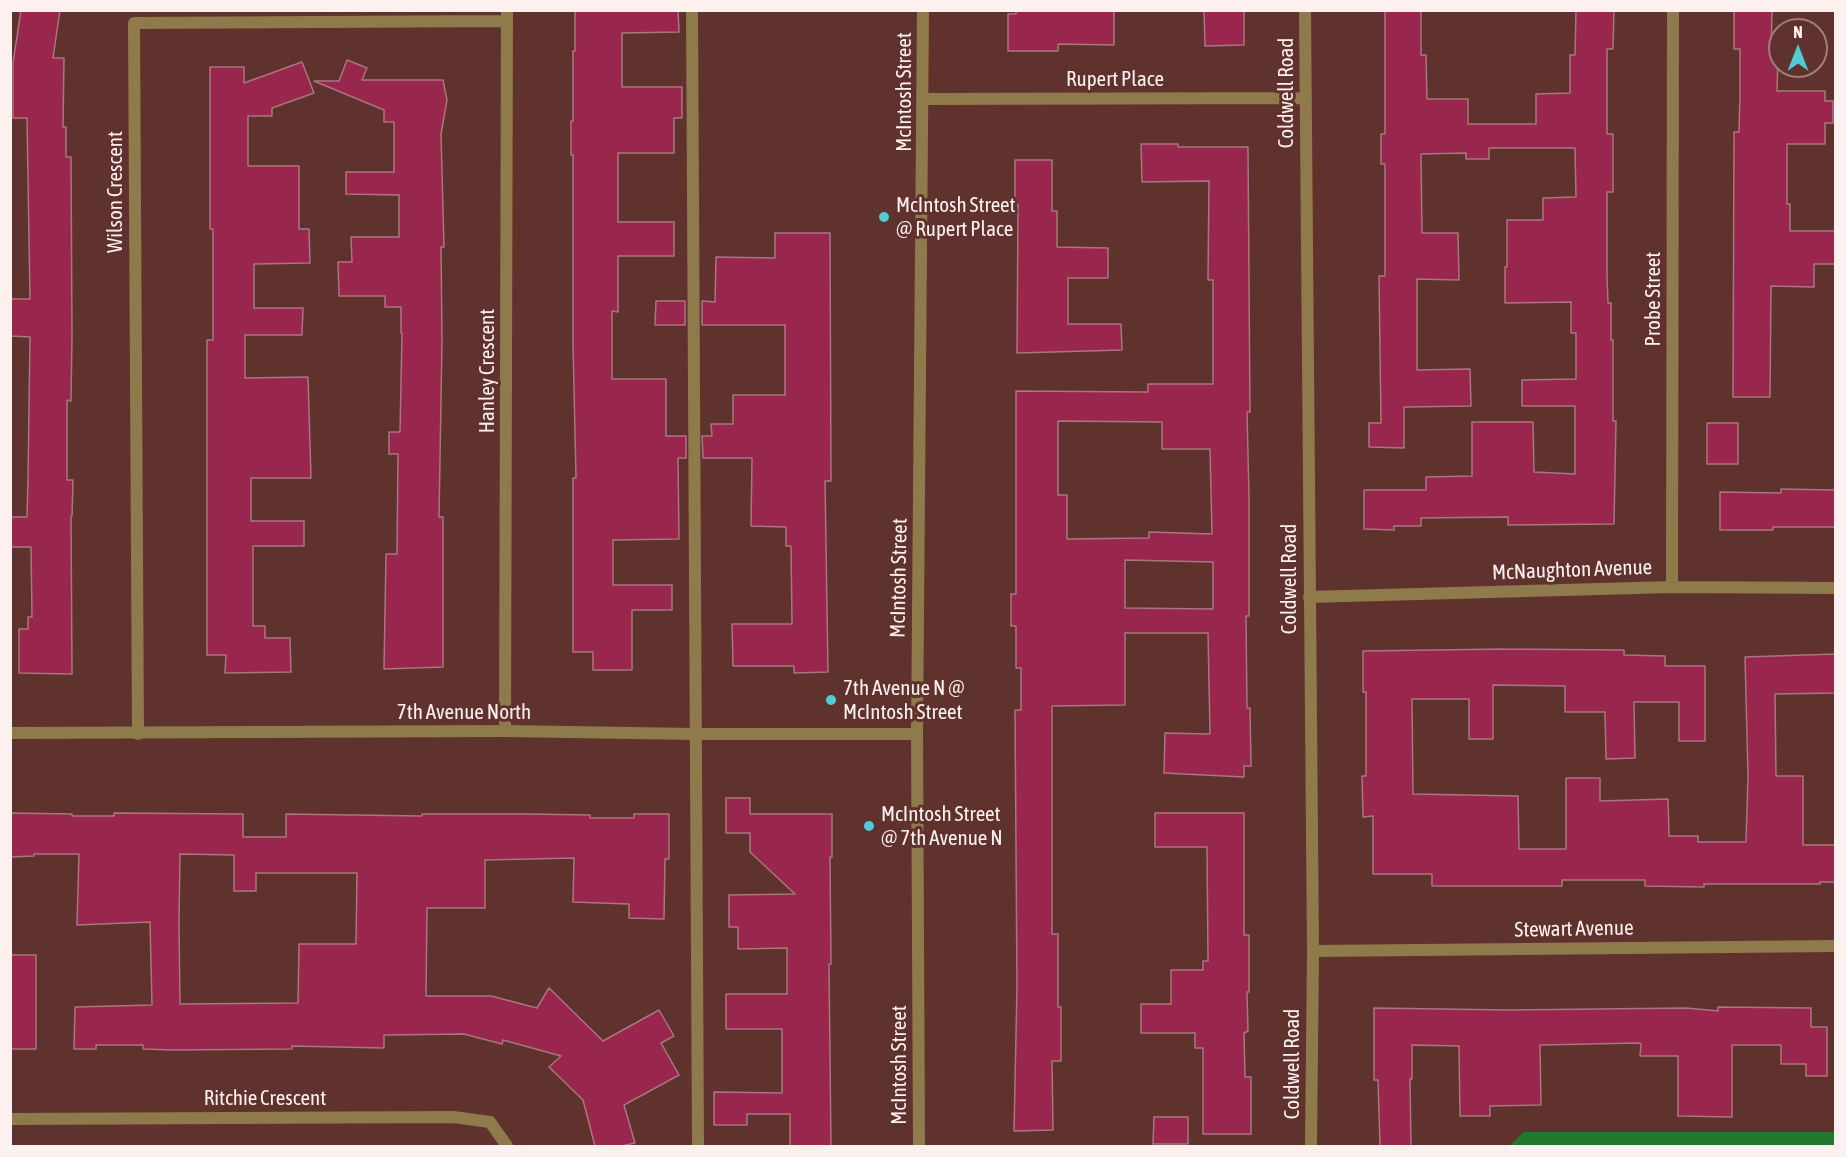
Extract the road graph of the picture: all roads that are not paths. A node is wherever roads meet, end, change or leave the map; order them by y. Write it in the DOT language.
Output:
graph roads {
  1 [pos="692,10"];
  2 [pos="924,10"];
  3 [pos="1305,10"];
  4 [pos="1673,10"];
  5 [pos="507,16"];
  6 [pos="1306,98"];
  7 [pos="924,99"];
  8 [pos="1672,587"];
  9 [pos="1836,588"];
  10 [pos="1309,597"];
  11 [pos="505,731"];
  12 [pos="10,733"];
  13 [pos="138,734"];
  14 [pos="695,734"];
  15 [pos="917,734"];
  16 [pos="1836,946"];
  17 [pos="1312,951"];
  18 [pos="10,1119"];
  19 [pos="507,1146"];
  20 [pos="698,1146"];
  21 [pos="919,1146"];
  22 [pos="1311,1146"];
  1 -- 14 [label="street"];
  2 -- 7 [label="street, McIntosh Street"];
  3 -- 6 [label="street, Coldwell Road"];
  4 -- 8 [label="street, Probe Street"];
  5 -- 11 [label="street, Hanley Crescent"];
  5 -- 13 [label="street, Wilson Crescent"];
  6 -- 7 [label="street, Rupert Place"];
  6 -- 10 [label="street, Coldwell Road"];
  7 -- 15 [label="street, McIntosh Street"];
  8 -- 9 [label="street, McNaughton Avenue"];
  8 -- 10 [label="street, McNaughton Avenue"];
  10 -- 17 [label="street, Coldwell Road"];
  11 -- 13 [label="street, 7th Avenue North"];
  11 -- 14 [label="street, 7th Avenue North"];
  12 -- 13 [label="street, 7th Avenue North"];
  14 -- 15 [label="street, 7th Avenue North"];
  14 -- 20 [label="street"];
  15 -- 21 [label="street, McIntosh Street"];
  16 -- 17 [label="street, Stewart Avenue"];
  17 -- 22 [label="street, Coldwell Road"];
  18 -- 19 [label="street, Ritchie Crescent"];
}
